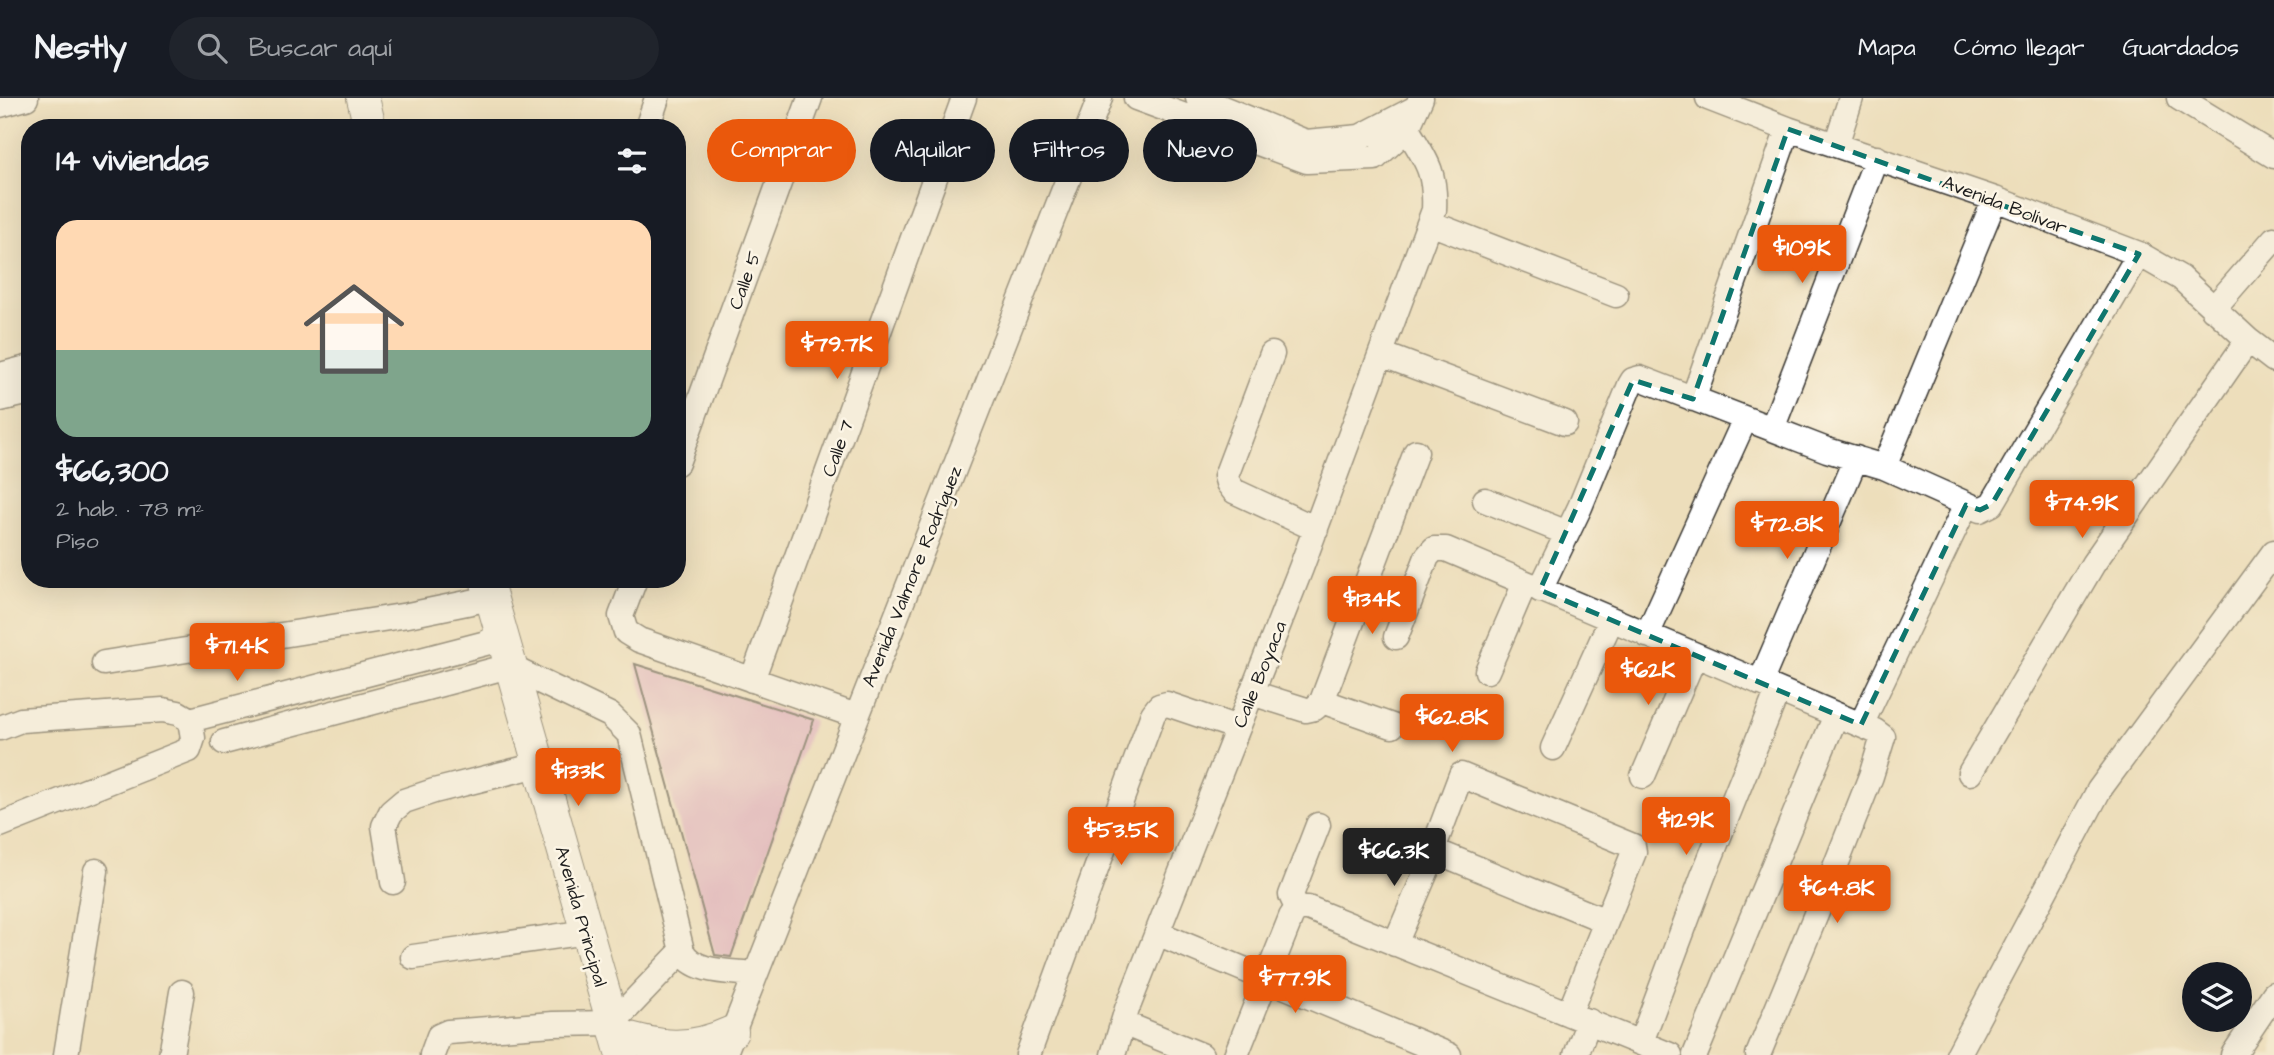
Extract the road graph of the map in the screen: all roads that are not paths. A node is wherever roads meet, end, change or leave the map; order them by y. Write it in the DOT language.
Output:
graph roads {
  1 [pos="26,98"];
  2 [pos="363,98"];
  3 [pos="657,98"];
  4 [pos="810,98"];
  5 [pos="964,98"];
  6 [pos="1100,98"];
  7 [pos="1136,98"];
  8 [pos="1198,98"];
  9 [pos="1708,98"];
  10 [pos="1851,98"];
  11 [pos="2179,98"];
  12 [pos="0,105"];
  13 [pos="1415,112"];
  14 [pos="368,119"];
  15 [pos="650,119"];
  16 [pos="1788,128"];
  17 [pos="1836,145"];
  18 [pos="2274,156"];
  19 [pos="1877,158"];
  20 [pos="1996,199"];
  21 [pos="1430,223"];
  22 [pos="2274,239"];
  23 [pos="2139,254"];
  24 [pos="1616,295"];
  25 [pos="2213,309"];
  26 [pos="2248,340"];
  27 [pos="1272,354"];
  28 [pos="1381,354"];
  29 [pos="2274,360"];
  30 [pos="21,369"];
  31 [pos="0,375"];
  32 [pos="21,393"];
  33 [pos="0,399"];
  34 [pos="1693,399"];
  35 [pos="1745,419"];
  36 [pos="1565,423"];
  37 [pos="686,424"];
  38 [pos="1772,429"];
  39 [pos="1416,452"];
  40 [pos="1856,458"];
  41 [pos="1884,467"];
  42 [pos="1485,500"];
  43 [pos="1966,505"];
  44 [pos="1316,529"];
  45 [pos="1567,533"];
  46 [pos="2274,552"];
  47 [pos="1532,587"];
  48 [pos="632,588"];
  49 [pos="489,589"];
  50 [pos="1611,620"];
  51 [pos="500,634"];
  52 [pos="1647,635"];
  53 [pos="1396,638"];
  54 [pos="1695,655"];
  55 [pos="104,663"];
  56 [pos="510,667"];
  57 [pos="1487,671"];
  58 [pos="752,680"];
  59 [pos="1769,686"];
  60 [pos="1252,693"];
  61 [pos="1322,701"];
  62 [pos="1836,715"];
  63 [pos="856,716"];
  64 [pos="190,720"];
  65 [pos="1861,725"];
  66 [pos="1392,726"];
  67 [pos="0,728"];
  68 [pos="1238,728"];
  69 [pos="224,742"];
  70 [pos="1553,748"];
  71 [pos="538,765"];
  72 [pos="1970,773"];
  73 [pos="1643,776"];
  74 [pos="0,825"];
  75 [pos="1318,825"];
  76 [pos="1434,851"];
  77 [pos="96,871"];
  78 [pos="394,882"];
  79 [pos="1297,908"];
  80 [pos="1606,921"];
  81 [pos="587,932"];
  82 [pos="1157,933"];
  83 [pos="1395,944"];
  84 [pos="682,951"];
  85 [pos="413,957"];
  86 [pos="755,974"];
  87 [pos="1265,978"];
  88 [pos="182,992"];
  89 [pos="2274,994"];
  90 [pos="1579,1018"];
  91 [pos="1123,1023"];
  92 [pos="1641,1042"];
  93 [pos="728,1043"];
  94 [pos="618,1044"];
  95 [pos="66,1055"];
  96 [pos="171,1055"];
  97 [pos="432,1055"];
  98 [pos="1028,1055"];
  99 [pos="1112,1055"];
  100 [pos="1201,1055"];
  101 [pos="1236,1055"];
  102 [pos="1449,1055"];
  103 [pos="1576,1055"];
  104 [pos="1670,1055"];
  105 [pos="1695,1055"];
  106 [pos="1758,1055"];
  107 [pos="1958,1055"];
  108 [pos="2233,1055"];
  1 -- 12 [label="street"];
  2 -- 14 [label="main road"];
  3 -- 15 [label="street"];
  4 -- 37 [label="street, Calle 5"];
  5 -- 58 [label="street, Calle 7"];
  6 -- 63 [label="street, Avenida Valmore Rodríguez"];
  7 -- 13 [label="street"];
  8 -- 13 [label="street"];
  9 -- 16 [label="street, Avenida Bolívar"];
  10 -- 17 [label="street"];
  11 -- 18 [label="street"];
  13 -- 21 [label="street, Calle Boyaca"];
  16 -- 17 [label="street, Avenida Bolívar"];
  16 -- 34 [label="street"];
  17 -- 19 [label="street, Avenida Bolívar"];
  19 -- 20 [label="street, Avenida Bolívar"];
  19 -- 38 [label="street"];
  20 -- 23 [label="street, Avenida Bolívar"];
  20 -- 41 [label="street"];
  21 -- 24 [label="street"];
  21 -- 28 [label="street, Calle Boyaca"];
  22 -- 25 [label="street"];
  23 -- 25 [label="street, Avenida Bolívar"];
  23 -- 43 [label="street"];
  25 -- 26 [label="street, Avenida Bolívar"];
  26 -- 29 [label="street, Avenida Bolívar"];
  26 -- 72 [label="street"];
  27 -- 44 [label="street"];
  28 -- 36 [label="street"];
  28 -- 44 [label="street, Calle Boyaca"];
  30 -- 31 [label="street"];
  32 -- 33 [label="street"];
  34 -- 35 [label="street"];
  34 -- 45 [label="street"];
  35 -- 38 [label="street"];
  35 -- 52 [label="street"];
  38 -- 40 [label="street"];
  39 -- 61 [label="street"];
  40 -- 41 [label="street"];
  40 -- 59 [label="street"];
  41 -- 43 [label="street"];
  42 -- 45 [label="street"];
  43 -- 65 [label="street"];
  44 -- 60 [label="street, Calle Boyaca"];
  45 -- 47 [label="street"];
  46 -- 107 [label="street"];
  47 -- 50 [label="street"];
  47 -- 53 [label="street"];
  47 -- 57 [label="street"];
  48 -- 58 [label="street"];
  49 -- 51 [label="main road, Avenida Principal"];
  49 -- 55 [label="street"];
  50 -- 52 [label="street"];
  50 -- 70 [label="street"];
  51 -- 56 [label="main road, Avenida Principal"];
  51 -- 64 [label="street"];
  52 -- 54 [label="street"];
  54 -- 59 [label="street"];
  54 -- 73 [label="street"];
  56 -- 69 [label="street"];
  56 -- 71 [label="main road, Avenida Principal"];
  56 -- 84 [label="street"];
  58 -- 63 [label="street"];
  59 -- 62 [label="street"];
  59 -- 92 [label="street"];
  60 -- 61 [label="street"];
  60 -- 68 [label="street, Calle Boyaca"];
  61 -- 66 [label="street"];
  62 -- 65 [label="street"];
  62 -- 105 [label="street"];
  63 -- 86 [label="street, Avenida Valmore Rodríguez"];
  64 -- 67 [label="street"];
  64 -- 74 [label="street"];
  65 -- 106 [label="street"];
  68 -- 82 [label="street, Calle Boyaca"];
  68 -- 98 [label="street"];
  71 -- 78 [label="street"];
  71 -- 81 [label="main road, Avenida Principal"];
  75 -- 79 [label="street"];
  76 -- 80 [label="street"];
  76 -- 80 [label="street"];
  76 -- 83 [label="street"];
  77 -- 95 [label="street"];
  79 -- 83 [label="street"];
  79 -- 87 [label="street"];
  80 -- 90 [label="street"];
  81 -- 85 [label="street"];
  81 -- 94 [label="main road, Avenida Principal"];
  82 -- 87 [label="street"];
  82 -- 91 [label="street, Calle Boyaca"];
  83 -- 90 [label="street"];
  84 -- 86 [label="street"];
  84 -- 94 [label="street"];
  86 -- 93 [label="street, Avenida Valmore Rodríguez"];
  87 -- 101 [label="street"];
  87 -- 102 [label="street"];
  88 -- 96 [label="street"];
  89 -- 108 [label="street"];
  90 -- 92 [label="street"];
  90 -- 103 [label="street"];
  91 -- 99 [label="street, Calle Boyaca"];
  91 -- 100 [label="street"];
  92 -- 104 [label="street"];
  93 -- 94 [label="main road"];
  94 -- 97 [label="street"];
}
